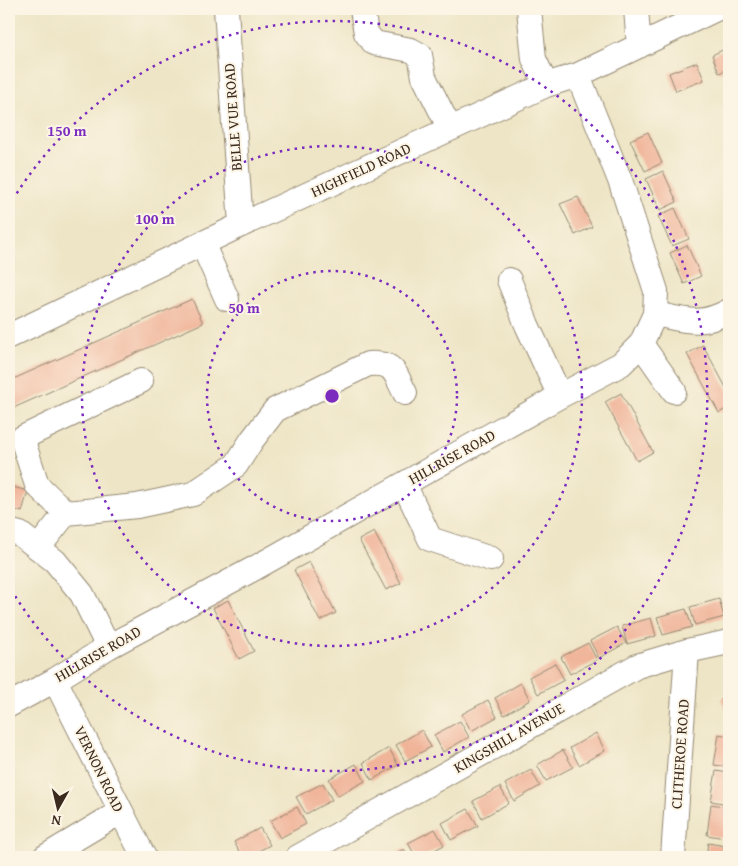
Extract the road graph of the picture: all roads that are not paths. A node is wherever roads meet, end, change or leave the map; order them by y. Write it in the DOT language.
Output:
graph roads {
  1 [pos="226,9"];
  2 [pos="362,9"];
  3 [pos="529,9"];
  4 [pos="636,9"];
  5 [pos="716,9"];
  6 [pos="639,46"];
  7 [pos="578,75"];
  8 [pos="546,85"];
  9 [pos="450,129"];
  10 [pos="241,225"];
  11 [pos="202,243"];
  12 [pos="509,280"];
  13 [pos="227,299"];
  14 [pos="729,311"];
  15 [pos="655,314"];
  16 [pos="9,336"];
  17 [pos="641,344"];
  18 [pos="141,381"];
  19 [pos="674,391"];
  20 [pos="405,394"];
  21 [pos="560,396"];
  22 [pos="404,484"];
  23 [pos="66,513"];
  24 [pos="9,531"];
  25 [pos="38,548"];
  26 [pos="491,559"];
  27 [pos="729,642"];
  28 [pos="108,648"];
  29 [pos="687,651"];
  30 [pos="55,680"];
  31 [pos="9,705"];
  32 [pos="120,812"];
  33 [pos="45,857"];
  34 [pos="144,857"];
  35 [pos="298,857"];
  36 [pos="673,857"];
  1 -- 10 [label="street, BELLE VUE ROAD"];
  2 -- 9 [label="street"];
  3 -- 8 [label="street"];
  4 -- 6 [label="street"];
  5 -- 6 [label="street, HIGHFIELD ROAD"];
  6 -- 7 [label="street, HIGHFIELD ROAD"];
  7 -- 8 [label="street, HIGHFIELD ROAD"];
  7 -- 15 [label="street, HILLRISE ROAD"];
  8 -- 9 [label="street, HIGHFIELD ROAD"];
  9 -- 10 [label="street, HIGHFIELD ROAD"];
  10 -- 11 [label="street, HIGHFIELD ROAD"];
  11 -- 13 [label="street"];
  11 -- 16 [label="street, HIGHFIELD ROAD"];
  12 -- 21 [label="street"];
  14 -- 15 [label="street"];
  15 -- 17 [label="street, HILLRISE ROAD"];
  17 -- 19 [label="street"];
  17 -- 21 [label="street, HILLRISE ROAD"];
  18 -- 23 [label="street"];
  20 -- 23 [label="street"];
  21 -- 22 [label="street, HILLRISE ROAD"];
  22 -- 26 [label="street"];
  22 -- 28 [label="street, HILLRISE ROAD"];
  23 -- 25 [label="street"];
  24 -- 25 [label="street"];
  25 -- 28 [label="street"];
  27 -- 29 [label="street, KINGSHILL AVENUE"];
  28 -- 30 [label="street, HILLRISE ROAD"];
  29 -- 35 [label="street, KINGSHILL AVENUE"];
  29 -- 36 [label="street, CLITHEROE ROAD"];
  30 -- 31 [label="street, HILLRISE ROAD"];
  30 -- 32 [label="street, VERNON ROAD"];
  32 -- 33 [label="street"];
  32 -- 34 [label="street, VERNON ROAD"];
}
